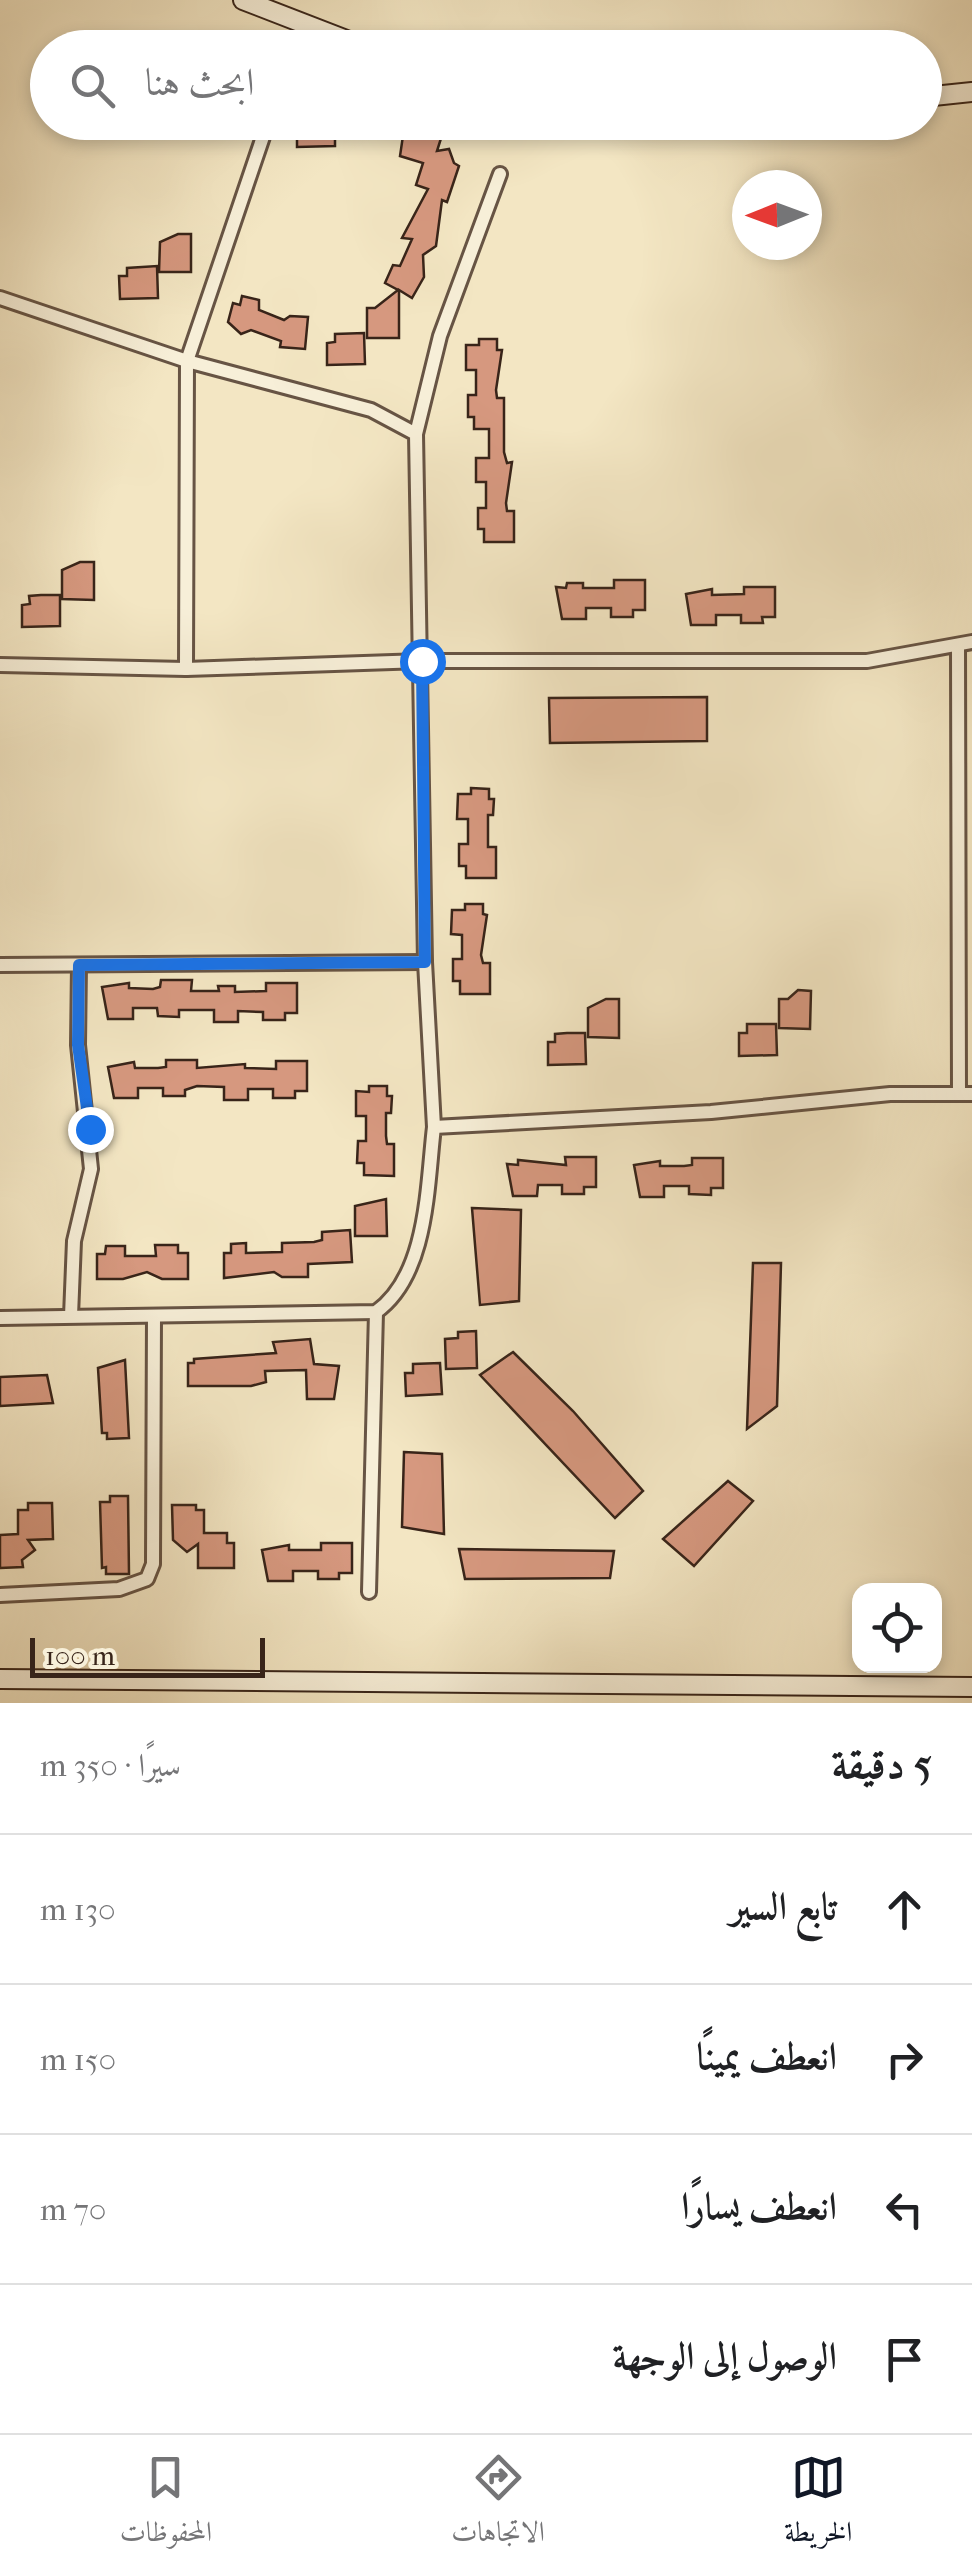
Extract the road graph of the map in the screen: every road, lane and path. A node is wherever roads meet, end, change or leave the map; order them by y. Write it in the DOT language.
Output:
graph roads {
  1 [pos="242,0"];
  2 [pos="321,30"];
  3 [pos="972,92"];
  4 [pos="942,95"];
  5 [pos="262,140"];
  6 [pos="500,174"];
  7 [pos="0,298"];
  8 [pos="187,361"];
  9 [pos="416,434"];
  10 [pos="965,644"];
  11 [pos="422,661"];
  12 [pos="0,665"];
  13 [pos="186,669"];
  14 [pos="425,962"];
  15 [pos="0,965"];
  16 [pos="79,965"];
  17 [pos="966,1093"];
  18 [pos="434,1127"];
  19 [pos="376,1312"];
  20 [pos="71,1316"];
  21 [pos="154,1316"];
  22 [pos="0,1318"];
  23 [pos="369,1592"];
  24 [pos="0,1596"];
  25 [pos="0,1679"];
  26 [pos="972,1686"];
  1 -- 2 [label="street"];
  3 -- 4 [label="street"];
  5 -- 8 [label="street"];
  6 -- 9 [label="street"];
  7 -- 8 [label="street"];
  8 -- 9 [label="street"];
  8 -- 13 [label="street"];
  9 -- 11 [label="street"];
  10 -- 11 [label="street"];
  10 -- 17 [label="street"];
  11 -- 13 [label="street"];
  11 -- 14 [label="street"];
  12 -- 13 [label="street"];
  14 -- 16 [label="street"];
  14 -- 18 [label="street"];
  15 -- 16 [label="street"];
  16 -- 20 [label="street"];
  17 -- 18 [label="street"];
  18 -- 19 [label="street"];
  19 -- 21 [label="street"];
  19 -- 23 [label="street"];
  20 -- 21 [label="street"];
  20 -- 22 [label="street"];
  21 -- 24 [label="street"];
  25 -- 26 [label="street"];
}
